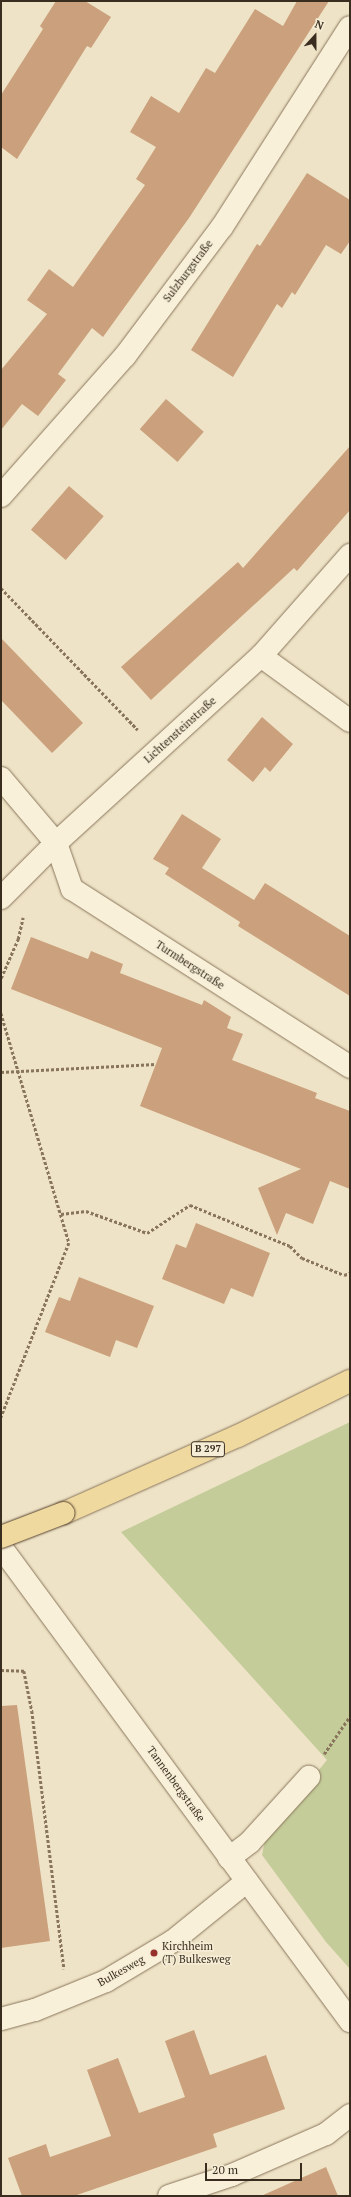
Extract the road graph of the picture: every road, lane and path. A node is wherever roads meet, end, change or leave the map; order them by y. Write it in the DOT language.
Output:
graph roads {
  1 [pos="350,27"];
  2 [pos="1,496"];
  3 [pos="350,555"];
  4 [pos="1,588"];
  5 [pos="261,656"];
  6 [pos="350,721"];
  7 [pos="158,750"];
  8 [pos="1,778"];
  9 [pos="56,843"];
  10 [pos="1,898"];
  11 [pos="25,910"];
  12 [pos="1,978"];
  13 [pos="1,1013"];
  14 [pos="156,1064"];
  15 [pos="350,1067"];
  16 [pos="19,1071"];
  17 [pos="1,1072"];
  18 [pos="61,1214"];
  19 [pos="350,1273"];
  20 [pos="350,1381"];
  21 [pos="1,1417"];
  22 [pos="1,1537"];
  23 [pos="1,1547"];
  24 [pos="1,1670"];
  25 [pos="350,1716"];
  26 [pos="309,1777"];
  27 [pos="230,1858"];
  28 [pos="247,1882"];
  29 [pos="64,1970"];
  30 [pos="1,2019"];
  31 [pos="350,2021"];
  32 [pos="350,2115"];
  33 [pos="217,2189"];
  34 [pos="169,2196"];
  1 -- 2 [label="street, Sulzburgstraße"];
  3 -- 5 [label="street, Lichtensteinstraße"];
  4 -- 7 [label="path"];
  5 -- 6 [label="street"];
  5 -- 7 [label="street, Lichtensteinstraße"];
  7 -- 9 [label="street, Lichtensteinstraße"];
  8 -- 9 [label="street"];
  9 -- 10 [label="street, Lichtensteinstraße"];
  9 -- 15 [label="street, Turmbergstraße"];
  11 -- 12 [label="path"];
  13 -- 16 [label="path"];
  14 -- 16 [label="path"];
  16 -- 17 [label="path"];
  16 -- 18 [label="path"];
  18 -- 19 [label="path"];
  18 -- 21 [label="path"];
  20 -- 22 [label="main road, B 297, bridge"];
  23 -- 27 [label="street, Tannenbergstraße"];
  24 -- 29 [label="path"];
  25 -- 26 [label="path"];
  26 -- 27 [label="street"];
  27 -- 28 [label="street, Tannenbergstraße"];
  28 -- 30 [label="street, Bulkesweg"];
  28 -- 31 [label="street, Tannenbergstraße"];
  32 -- 33 [label="street"];
  33 -- 34 [label="street"];
}
